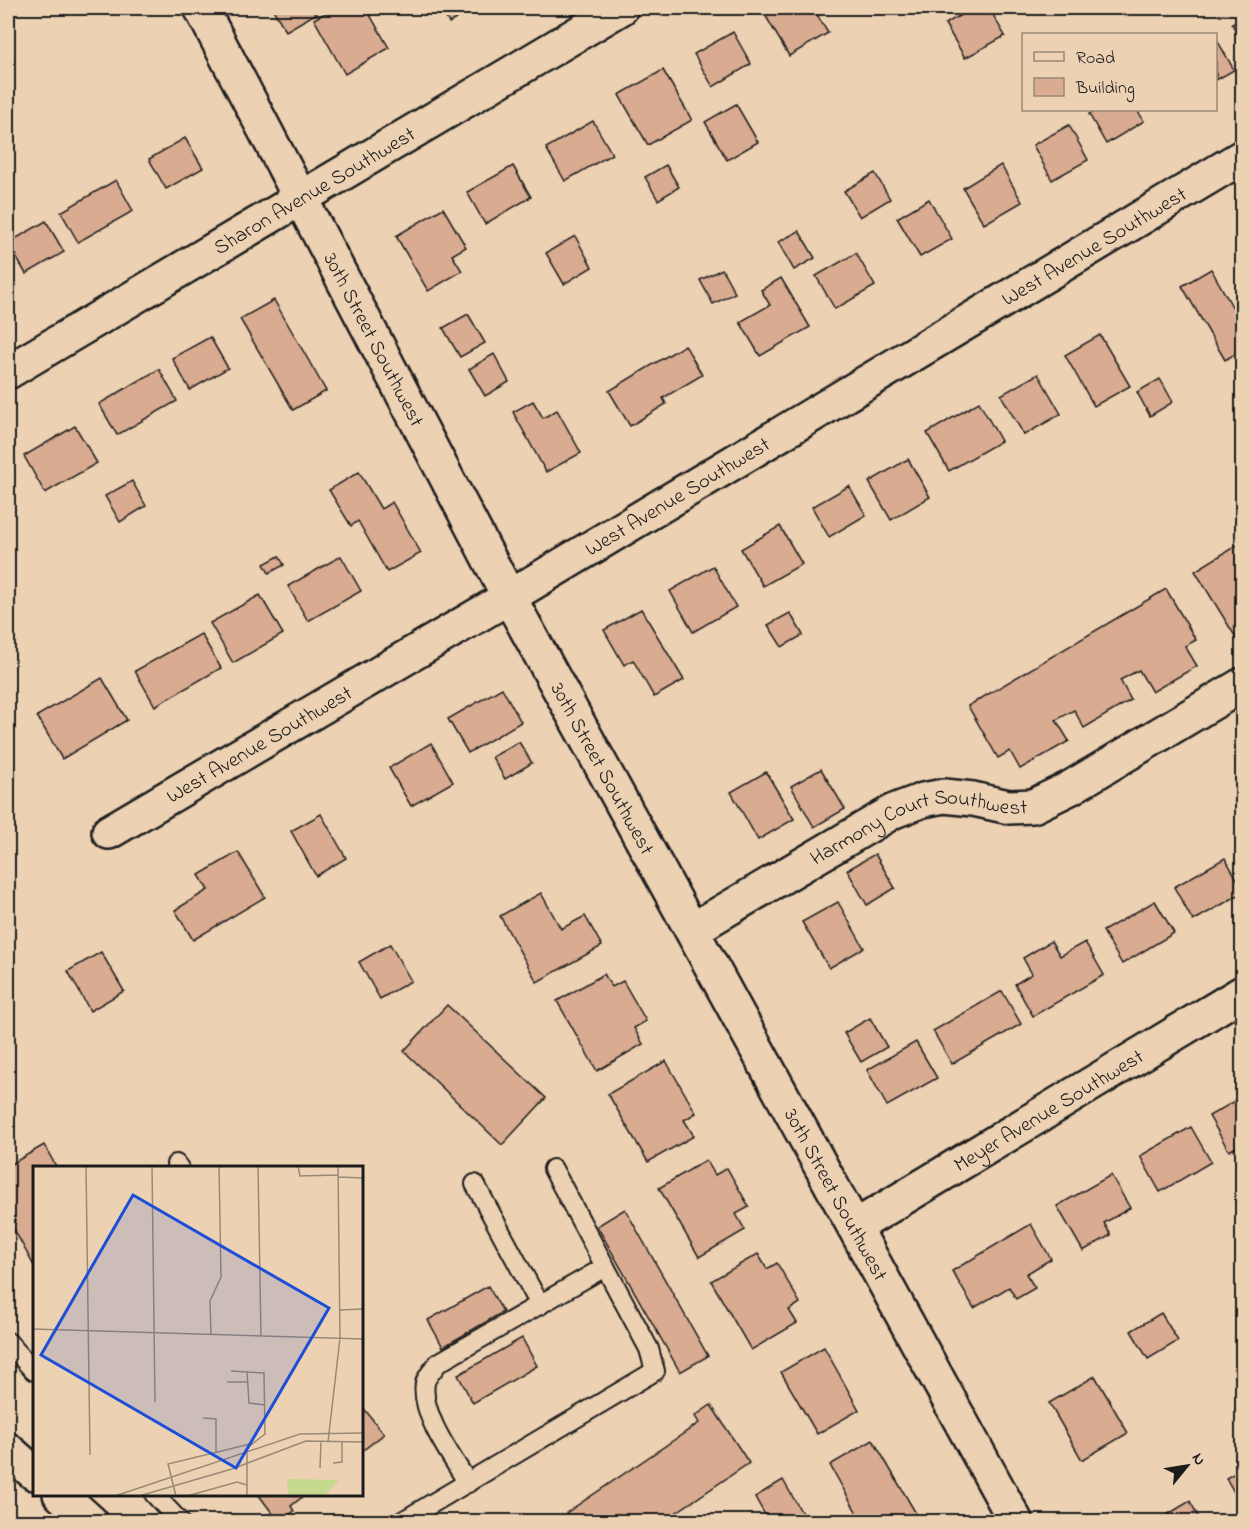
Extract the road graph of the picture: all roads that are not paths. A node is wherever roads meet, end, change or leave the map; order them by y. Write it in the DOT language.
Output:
graph roads {
  1 [pos="201,8"];
  2 [pos="621,8"];
  3 [pos="1242,157"];
  4 [pos="302,198"];
  5 [pos="8,372"];
  6 [pos="509,597"];
  7 [pos="1242,685"];
  8 [pos="109,832"];
  9 [pos="692,930"];
  10 [pos="1242,993"];
  11 [pos="553,1169"];
  12 [pos="475,1184"];
  13 [pos="855,1227"];
  14 [pos="605,1267"];
  15 [pos="540,1305"];
  16 [pos="8,1342"];
  17 [pos="30,1360"];
  18 [pos="8,1450"];
  19 [pos="33,1472"];
  20 [pos="468,1482"];
  21 [pos="62,1496"];
  22 [pos="156,1496"];
  23 [pos="91,1521"];
  24 [pos="180,1521"];
  25 [pos="401,1521"];
  26 [pos="1016,1521"];
  1 -- 4 [label="street, 30th Street Southwest"];
  2 -- 4 [label="street, Sharon Avenue Southwest"];
  3 -- 6 [label="street, West Avenue Southwest"];
  4 -- 5 [label="street, Sharon Avenue Southwest"];
  4 -- 6 [label="street, 30th Street Southwest"];
  6 -- 8 [label="street, West Avenue Southwest"];
  6 -- 9 [label="street, 30th Street Southwest"];
  7 -- 9 [label="street, Harmony Court Southwest"];
  9 -- 13 [label="street, 30th Street Southwest"];
  10 -- 13 [label="street, Meyer Avenue Southwest"];
  11 -- 14 [label="lane"];
  12 -- 15 [label="lane"];
  13 -- 26 [label="street, 30th Street Southwest"];
  14 -- 15 [label="lane"];
  14 -- 20 [label="lane"];
  15 -- 20 [label="lane"];
  16 -- 17 [label="lane"];
  18 -- 19 [label="street"];
  20 -- 25 [label="lane"];
  21 -- 23 [label="street"];
  22 -- 24 [label="lane"];
}
